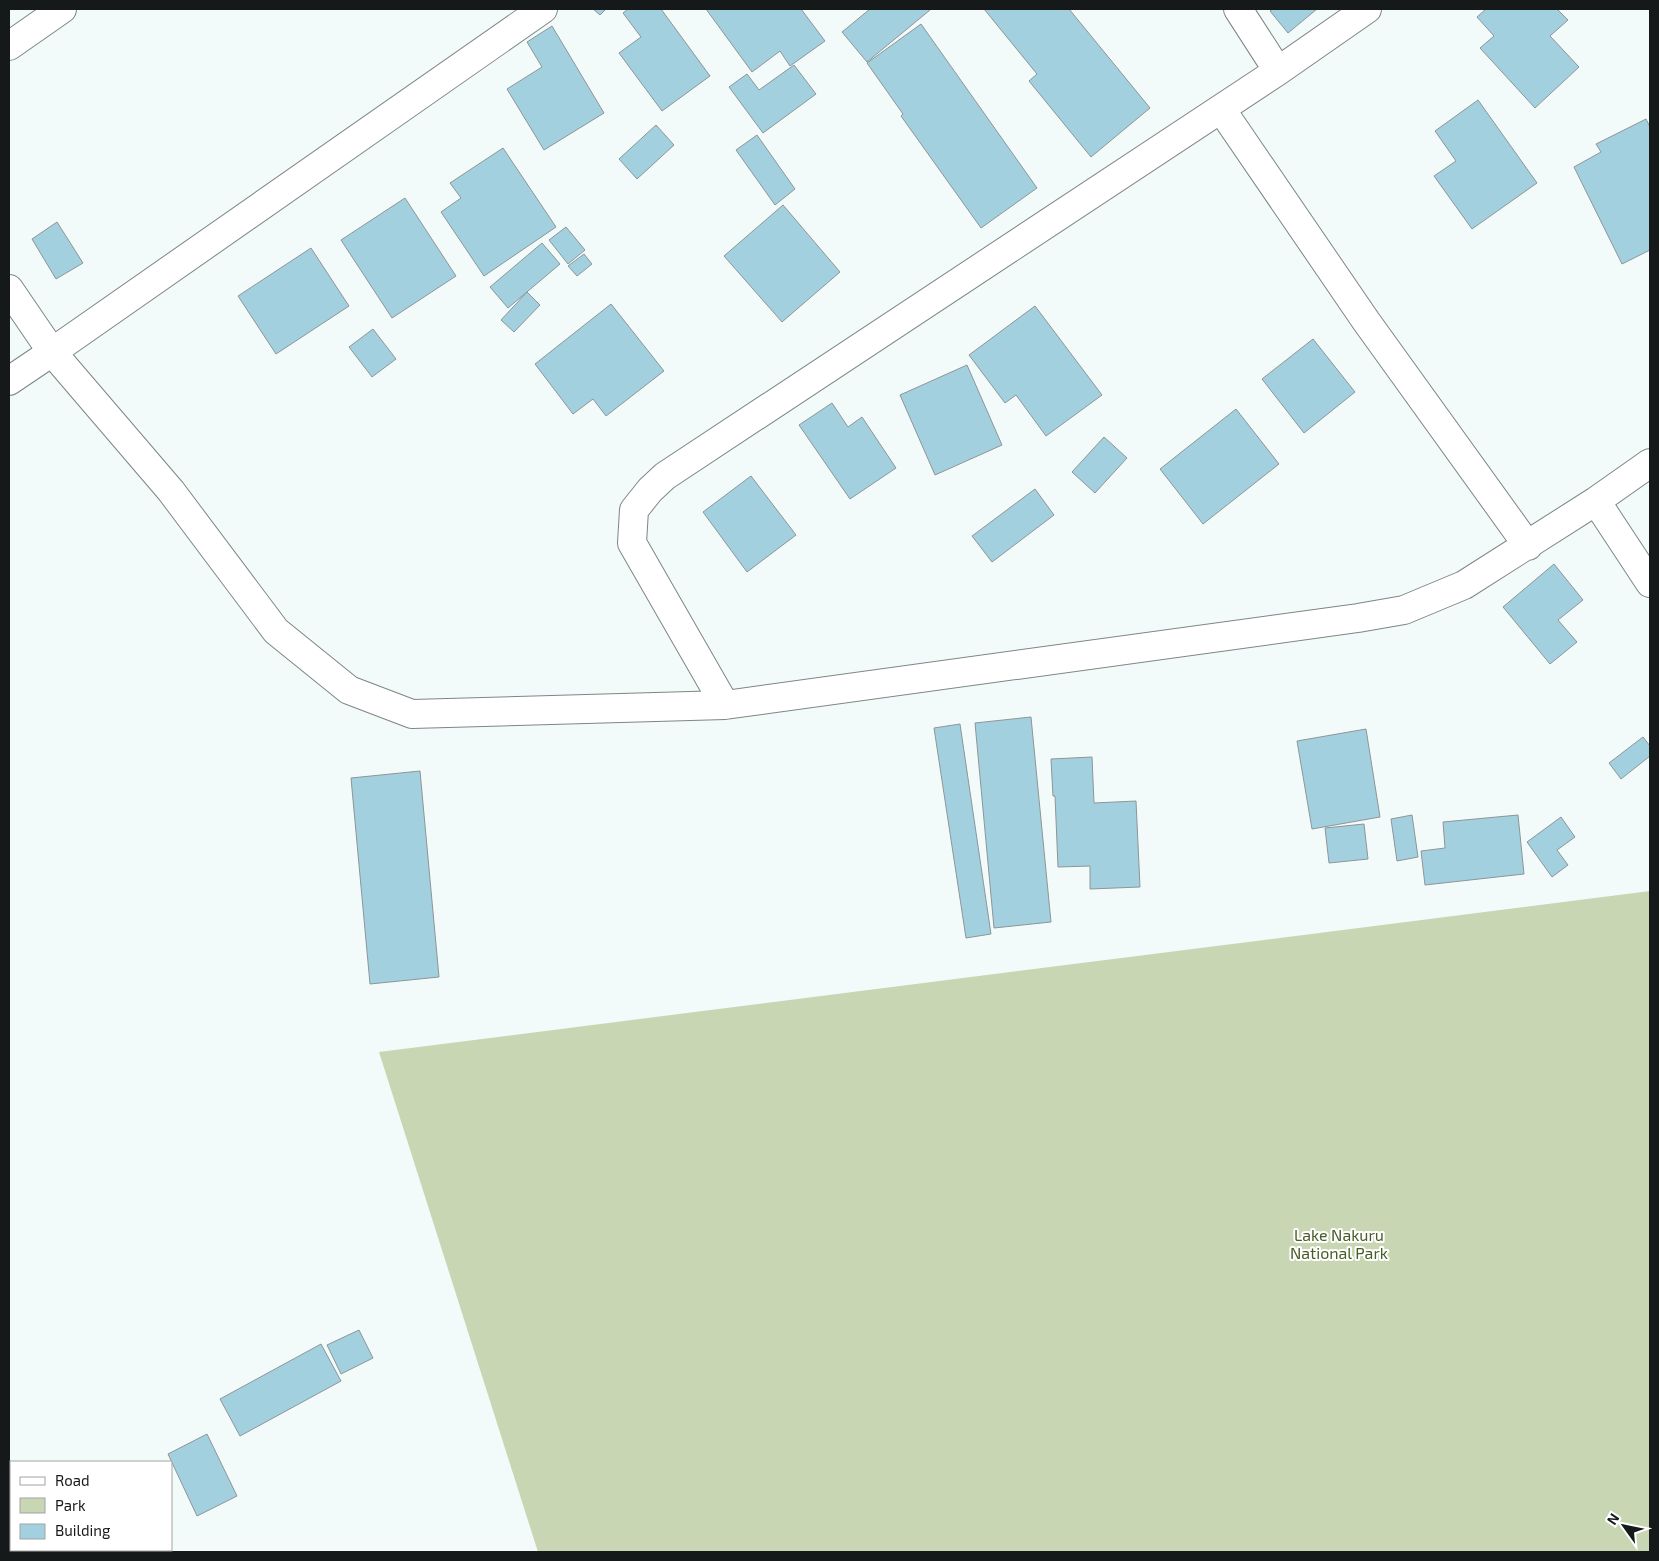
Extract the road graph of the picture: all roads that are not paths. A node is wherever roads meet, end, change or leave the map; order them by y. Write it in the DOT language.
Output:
graph roads {
  1 [pos="62,9"];
  2 [pos="543,9"];
  3 [pos="1238,9"];
  4 [pos="1367,9"];
  5 [pos="9,46"];
  6 [pos="1278,71"];
  7 [pos="1221,109"];
  8 [pos="9,289"];
  9 [pos="52,352"];
  10 [pos="9,381"];
  11 [pos="1650,463"];
  12 [pos="1596,501"];
  13 [pos="1528,546"];
  14 [pos="1650,583"];
  15 [pos="725,705"];
  1 -- 5 [label="street"];
  2 -- 9 [label="street"];
  3 -- 6 [label="street"];
  4 -- 6 [label="street"];
  6 -- 7 [label="street"];
  7 -- 13 [label="street"];
  7 -- 15 [label="street"];
  8 -- 9 [label="street"];
  9 -- 10 [label="street"];
  9 -- 15 [label="street"];
  11 -- 12 [label="street"];
  12 -- 13 [label="street"];
  12 -- 14 [label="street"];
  13 -- 15 [label="street"];
}
